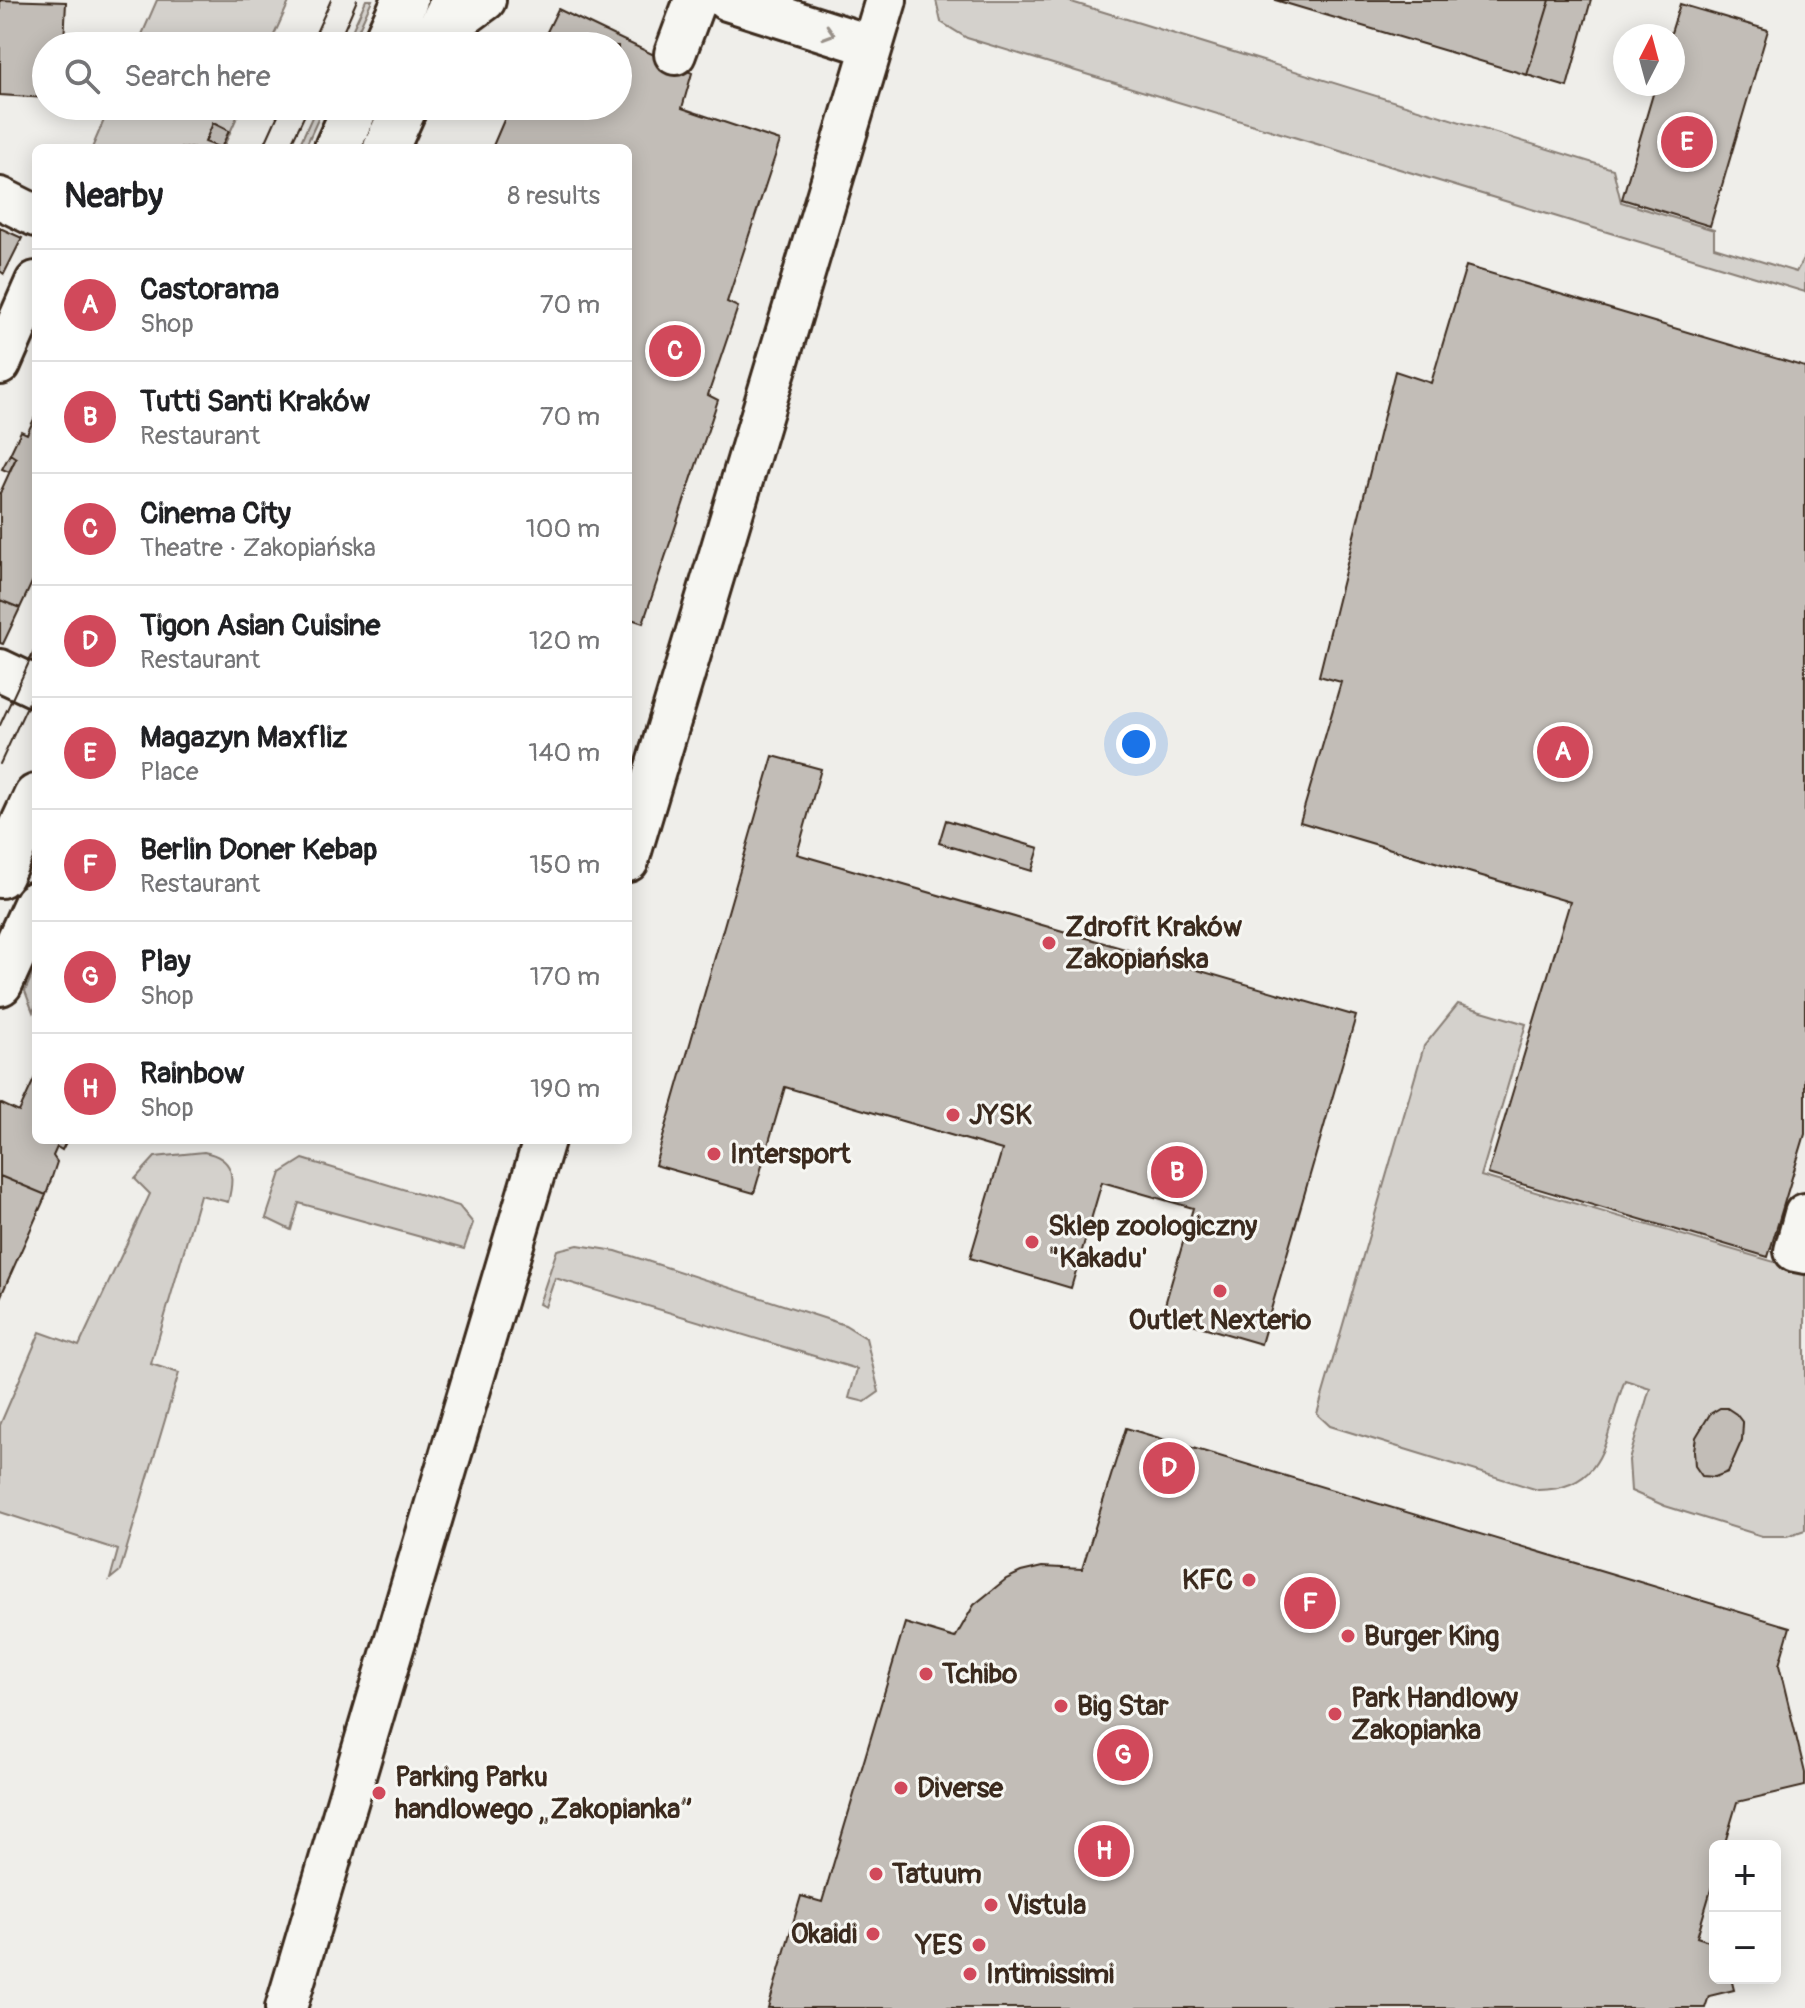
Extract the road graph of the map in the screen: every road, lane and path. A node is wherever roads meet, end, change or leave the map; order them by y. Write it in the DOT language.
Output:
graph roads {
  1 [pos="405,0"];
  2 [pos="485,0"];
  3 [pos="695,0"];
  4 [pos="727,0"];
  5 [pos="886,0"];
  6 [pos="441,27"];
  7 [pos="390,32"];
  8 [pos="872,46"];
  9 [pos="675,54"];
  10 [pos="350,120"];
  11 [pos="399,120"];
  12 [pos="339,144"];
  13 [pos="388,144"];
  14 [pos="0,198"];
  15 [pos="32,214"];
  16 [pos="32,291"];
  17 [pos="0,364"];
  18 [pos="0,670"];
  19 [pos="32,685"];
  20 [pos="32,806"];
  21 [pos="632,848"];
  22 [pos="0,875"];
  23 [pos="32,913"];
  24 [pos="0,983"];
  25 [pos="543,1144"];
  26 [pos="1805,1214"];
  27 [pos="1805,1253"];
  28 [pos="286,2008"];
  1 -- 7 [label="main road"];
  2 -- 6 [label="street"];
  3 -- 9 [label="street"];
  4 -- 8 [label="street, one-way"];
  5 -- 8 [label="street"];
  8 -- 21 [label="street"];
  10 -- 12 [label="main road"];
  11 -- 13 [label="main road"];
  14 -- 15 [label="street"];
  16 -- 17 [label="street"];
  18 -- 19 [label="street"];
  20 -- 22 [label="main road"];
  23 -- 24 [label="main road"];
  25 -- 28 [label="street"];
  26 -- 27 [label="street"];
}
